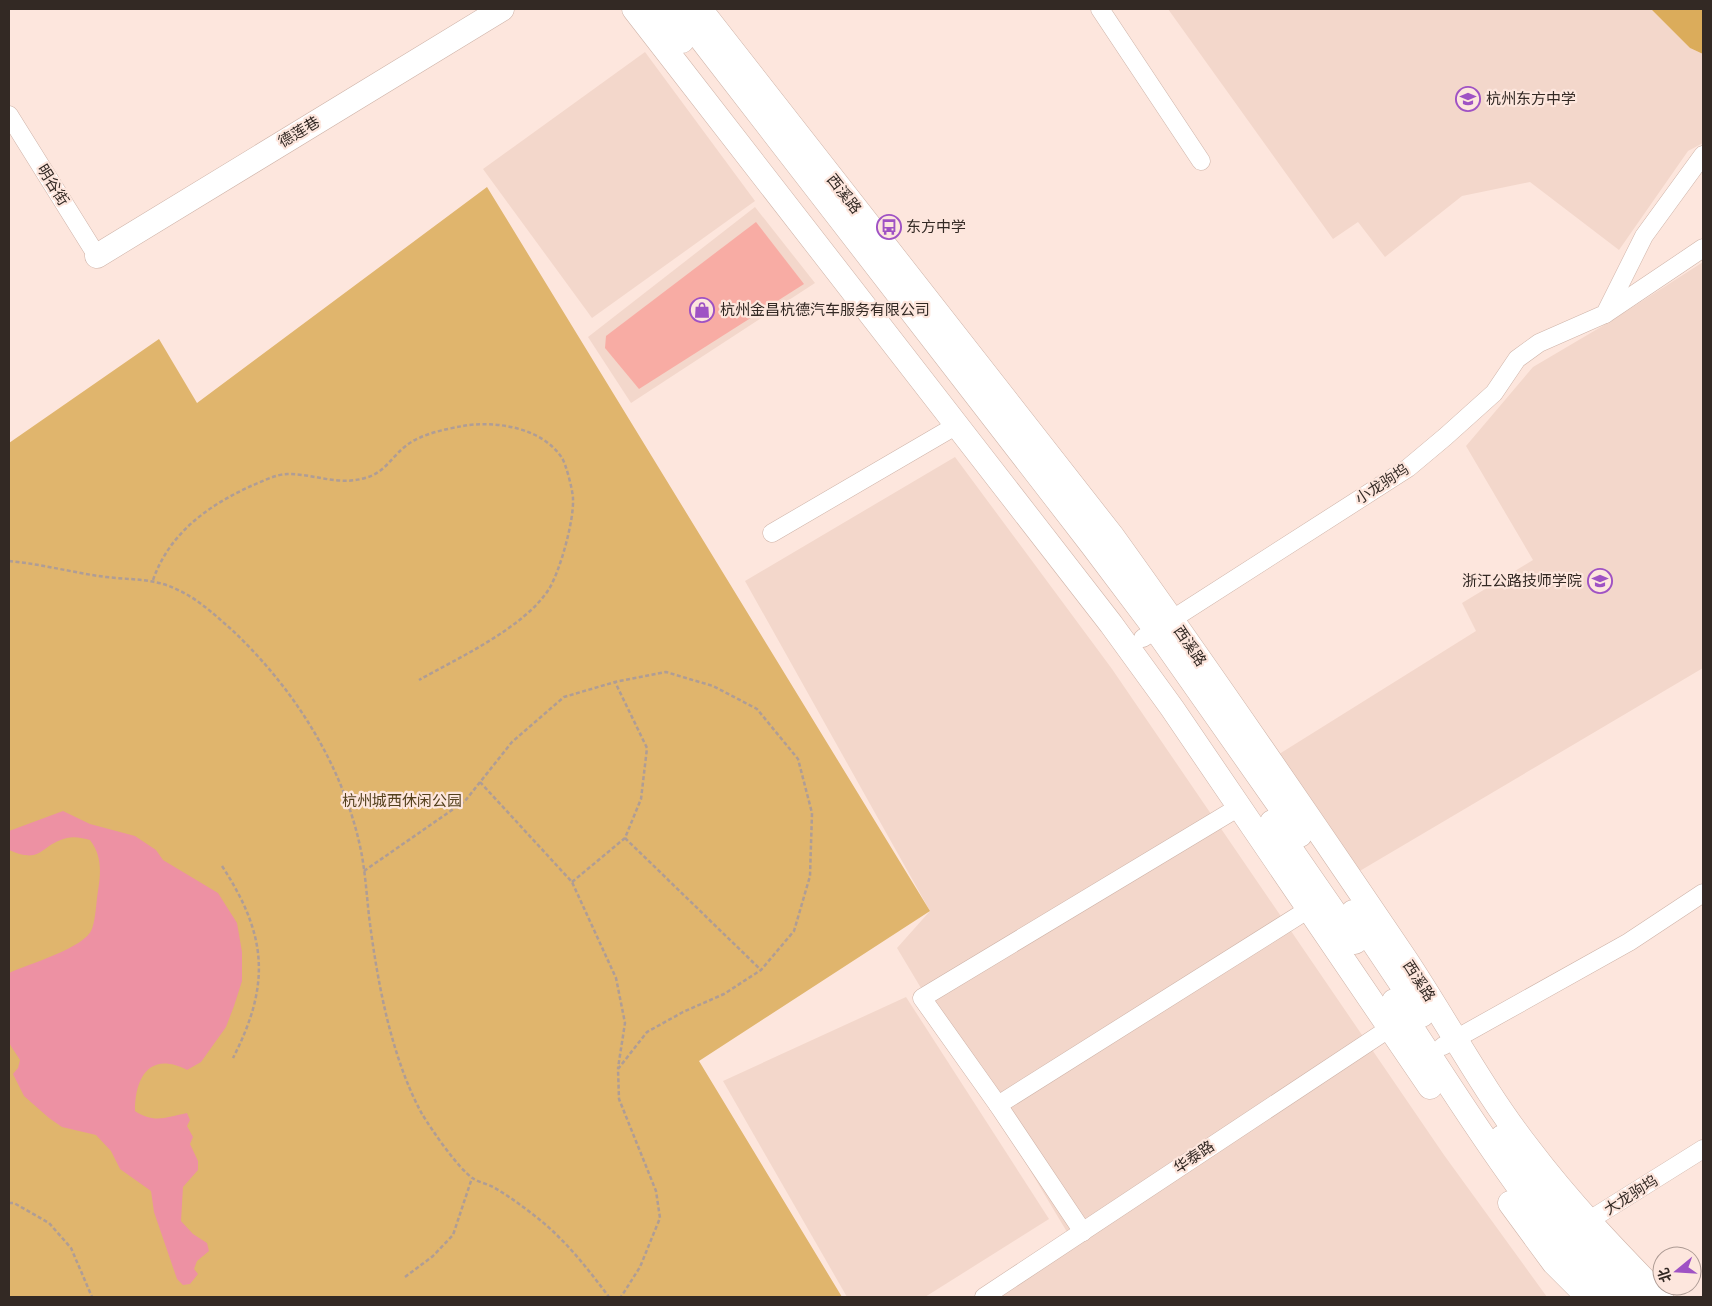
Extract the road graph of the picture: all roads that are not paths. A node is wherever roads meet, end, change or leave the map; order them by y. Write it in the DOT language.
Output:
graph roads {
  1 [pos="502,9"];
  2 [pos="634,9"];
  3 [pos="657,9"];
  4 [pos="678,9"];
  5 [pos="700,9"];
  6 [pos="1100,9"];
  7 [pos="9,114"];
  8 [pos="1703,155"];
  9 [pos="1201,161"];
  10 [pos="1703,248"];
  11 [pos="97,256"];
  12 [pos="1605,314"];
  13 [pos="957,425"];
  14 [pos="772,533"];
  15 [pos="1157,630"];
  16 [pos="1239,807"];
  17 [pos="1703,893"];
  18 [pos="1309,909"];
  19 [pos="1398,1023"];
  20 [pos="1449,1043"];
  21 [pos="998,1105"];
  22 [pos="1703,1149"];
  23 [pos="1574,1230"];
  24 [pos="1083,1232"];
  25 [pos="984,1297"];
  26 [pos="1588,1297"];
  27 [pos="1613,1297"];
  28 [pos="1635,1297"];
  29 [pos="1661,1297"];
  1 -- 11 [label="main road, 德莲巷"];
  2 -- 13 [label="main road, 西溪路"];
  3 -- 15 [label="main road, 西溪路"];
  4 -- 15 [label="main road, 西溪路"];
  5 -- 15 [label="main road, 西溪路"];
  6 -- 9 [label="street"];
  7 -- 11 [label="street, 明谷街"];
  8 -- 12 [label="street"];
  10 -- 12 [label="street, 小龙驹坞"];
  12 -- 15 [label="street, 小龙驹坞"];
  13 -- 14 [label="street"];
  13 -- 16 [label="main road, 西溪路"];
  15 -- 19 [label="main road, 西溪路"];
  15 -- 20 [label="main road, 西溪路"];
  16 -- 18 [label="main road, 西溪路"];
  16 -- 21 [label="street"];
  17 -- 20 [label="street"];
  18 -- 19 [label="main road, 西溪路"];
  18 -- 21 [label="street"];
  19 -- 23 [label="main road, 西溪路"];
  19 -- 24 [label="street, 华泰路"];
  19 -- 26 [label="main road, 西溪路"];
  20 -- 23 [label="main road, 西溪路"];
  21 -- 24 [label="street"];
  22 -- 23 [label="street, 大龙驹坞"];
  23 -- 27 [label="main road, 西溪路"];
  23 -- 28 [label="main road, 西溪路"];
  23 -- 29 [label="main road, 西溪路"];
  24 -- 25 [label="street, 华泰路"];
}
